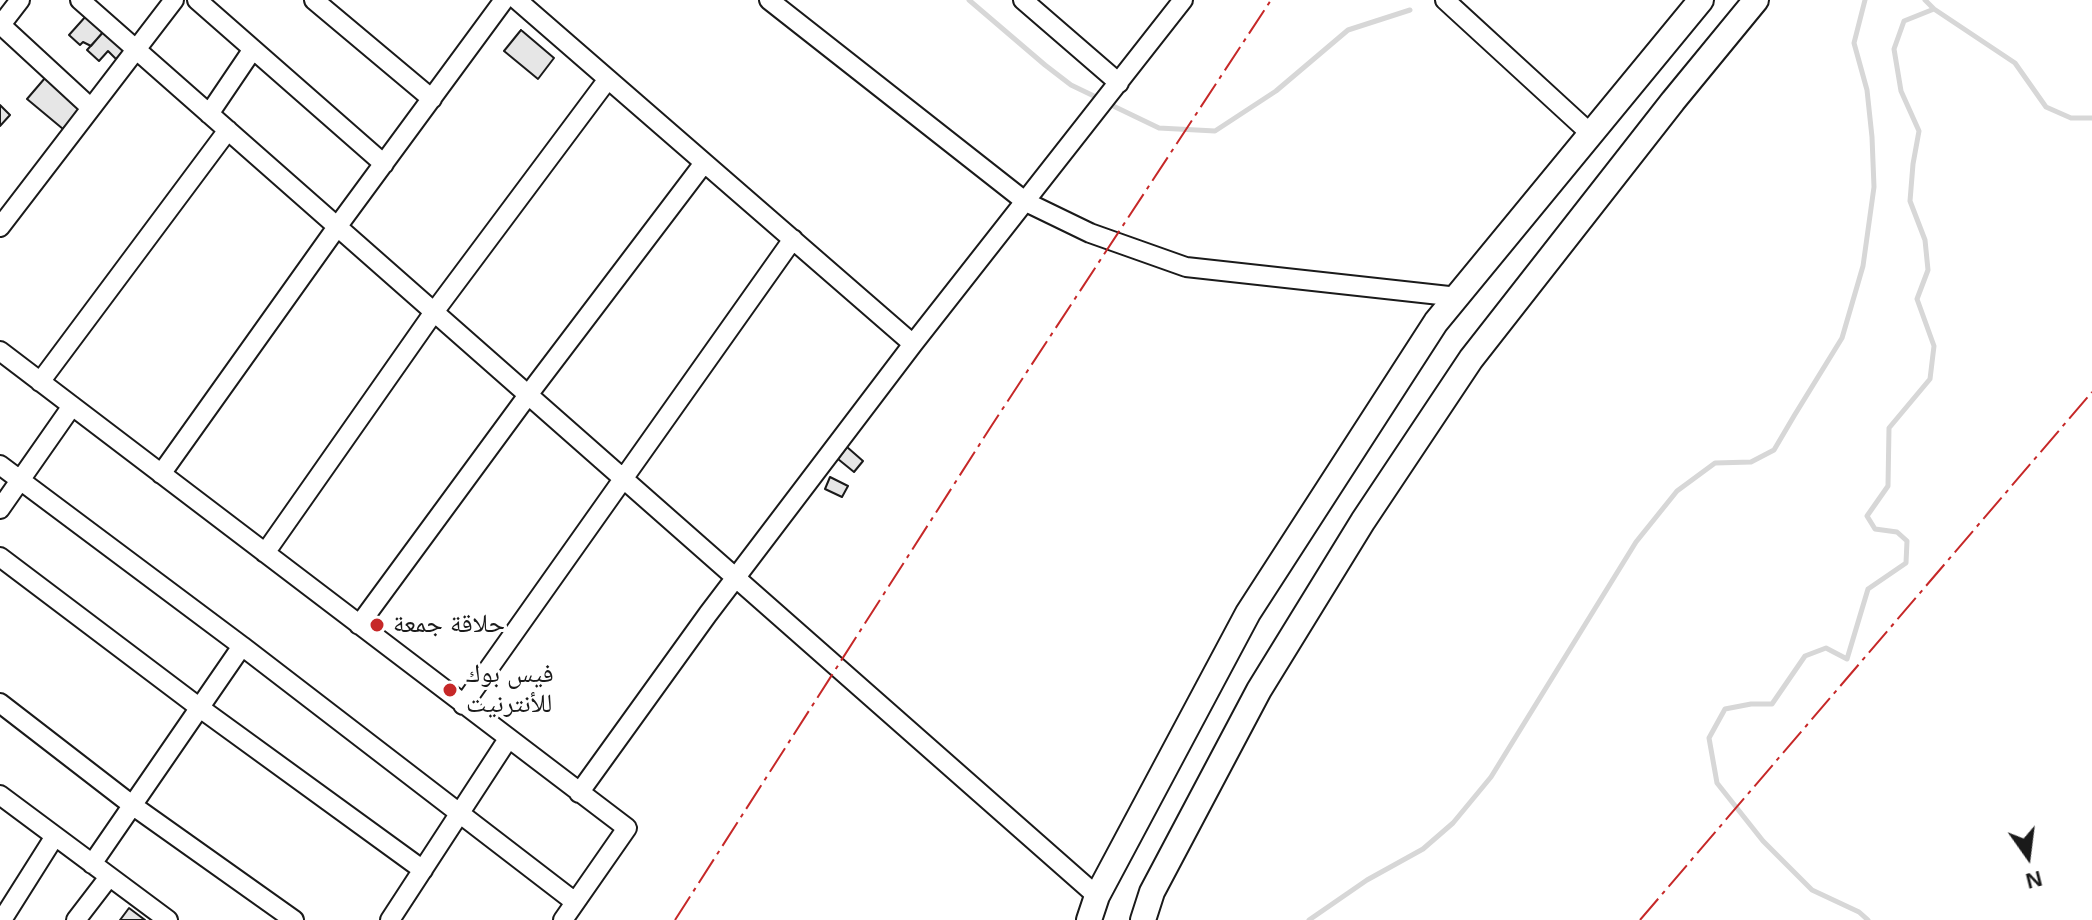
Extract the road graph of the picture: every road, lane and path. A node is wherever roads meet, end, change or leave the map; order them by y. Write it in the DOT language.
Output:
graph roads {
  1 [pos="20,0"];
  2 [pos="80,0"];
  3 [pos="174,0"];
  4 [pos="197,0"];
  5 [pos="314,0"];
  6 [pos="504,0"];
  7 [pos="517,0"];
  8 [pos="769,0"];
  9 [pos="1023,0"];
  10 [pos="1183,0"];
  11 [pos="1445,0"];
  12 [pos="1701,0"];
  13 [pos="1756,0"];
  14 [pos="1,26"];
  15 [pos="136,49"];
  16 [pos="253,49"];
  17 [pos="608,79"];
  18 [pos="1115,88"];
  19 [pos="432,99"];
  20 [pos="91,108"];
  21 [pos="209,114"];
  22 [pos="228,130"];
  23 [pos="1591,134"];
  24 [pos="704,163"];
  25 [pos="384,164"];
  26 [pos="1026,202"];
  27 [pos="0,227"];
  28 [pos="337,227"];
  29 [pos="793,239"];
  30 [pos="1458,297"];
  31 [pos="434,312"];
  32 [pos="913,344"];
  33 [pos="0,351"];
  34 [pos="40,382"];
  35 [pos="528,395"];
  36 [pos="72,406"];
  37 [pos="0,465"];
  38 [pos="161,474"];
  39 [pos="622,478"];
  40 [pos="20,480"];
  41 [pos="0,509"];
  42 [pos="265,553"];
  43 [pos="0,557"];
  44 [pos="736,578"];
  45 [pos="359,625"];
  46 [pos="242,646"];
  47 [pos="0,703"];
  48 [pos="463,705"];
  49 [pos="200,708"];
  50 [pos="508,739"];
  51 [pos="579,793"];
  52 [pos="0,795"];
  53 [pos="132,805"];
  54 [pos="460,813"];
  55 [pos="55,836"];
  56 [pos="92,864"];
  57 [pos="423,870"];
  58 [pos="109,877"];
  59 [pos="1097,896"];
  60 [pos="575,902"];
  61 [pos="2,920"];
  62 [pos="76,920"];
  63 [pos="168,920"];
  64 [pos="294,920"];
  65 [pos="390,920"];
  66 [pos="563,920"];
  67 [pos="1089,920"];
  68 [pos="1143,920"];
  1 -- 14 [label="street"];
  2 -- 15 [label="street"];
  3 -- 15 [label="street"];
  4 -- 16 [label="street"];
  5 -- 19 [label="street"];
  6 -- 19 [label="street"];
  7 -- 17 [label="street"];
  8 -- 26 [label="street"];
  9 -- 18 [label="street"];
  10 -- 18 [label="street"];
  11 -- 23 [label="street"];
  12 -- 23 [label="main road"];
  13 -- 68 [label="main road"];
  14 -- 20 [label="street"];
  15 -- 20 [label="street"];
  15 -- 21 [label="street"];
  16 -- 21 [label="street"];
  16 -- 25 [label="street"];
  17 -- 24 [label="street"];
  17 -- 31 [label="street"];
  18 -- 26 [label="street"];
  19 -- 25 [label="street"];
  20 -- 27 [label="street"];
  21 -- 22 [label="street"];
  22 -- 28 [label="street"];
  22 -- 34 [label="street"];
  23 -- 30 [label="main road"];
  24 -- 29 [label="street"];
  24 -- 35 [label="street"];
  25 -- 28 [label="street"];
  26 -- 30 [label="street"];
  26 -- 32 [label="street"];
  28 -- 31 [label="street"];
  28 -- 38 [label="street"];
  29 -- 32 [label="street"];
  29 -- 39 [label="street"];
  30 -- 59 [label="main road"];
  31 -- 35 [label="street"];
  31 -- 42 [label="street"];
  32 -- 44 [label="street"];
  33 -- 34 [label="street"];
  34 -- 36 [label="street"];
  35 -- 39 [label="street"];
  35 -- 45 [label="street"];
  36 -- 38 [label="street"];
  36 -- 40 [label="street"];
  37 -- 40 [label="street"];
  38 -- 42 [label="street"];
  39 -- 44 [label="street"];
  39 -- 48 [label="street"];
  40 -- 41 [label="street"];
  40 -- 46 [label="street"];
  42 -- 45 [label="street"];
  43 -- 49 [label="street"];
  44 -- 51 [label="street"];
  44 -- 59 [label="street"];
  45 -- 48 [label="street"];
  46 -- 49 [label="street"];
  46 -- 54 [label="street"];
  47 -- 53 [label="street"];
  48 -- 50 [label="street"];
  49 -- 53 [label="street"];
  49 -- 57 [label="street"];
  50 -- 51 [label="street"];
  50 -- 54 [label="street"];
  51 -- 60 [label="street"];
  52 -- 55 [label="street"];
  53 -- 56 [label="street"];
  53 -- 64 [label="street"];
  54 -- 57 [label="street"];
  54 -- 60 [label="street"];
  55 -- 56 [label="street"];
  55 -- 61 [label="street"];
  56 -- 58 [label="street"];
  57 -- 65 [label="street"];
  58 -- 62 [label="street"];
  58 -- 63 [label="street"];
  59 -- 67 [label="main road"];
  60 -- 66 [label="street"];
}
